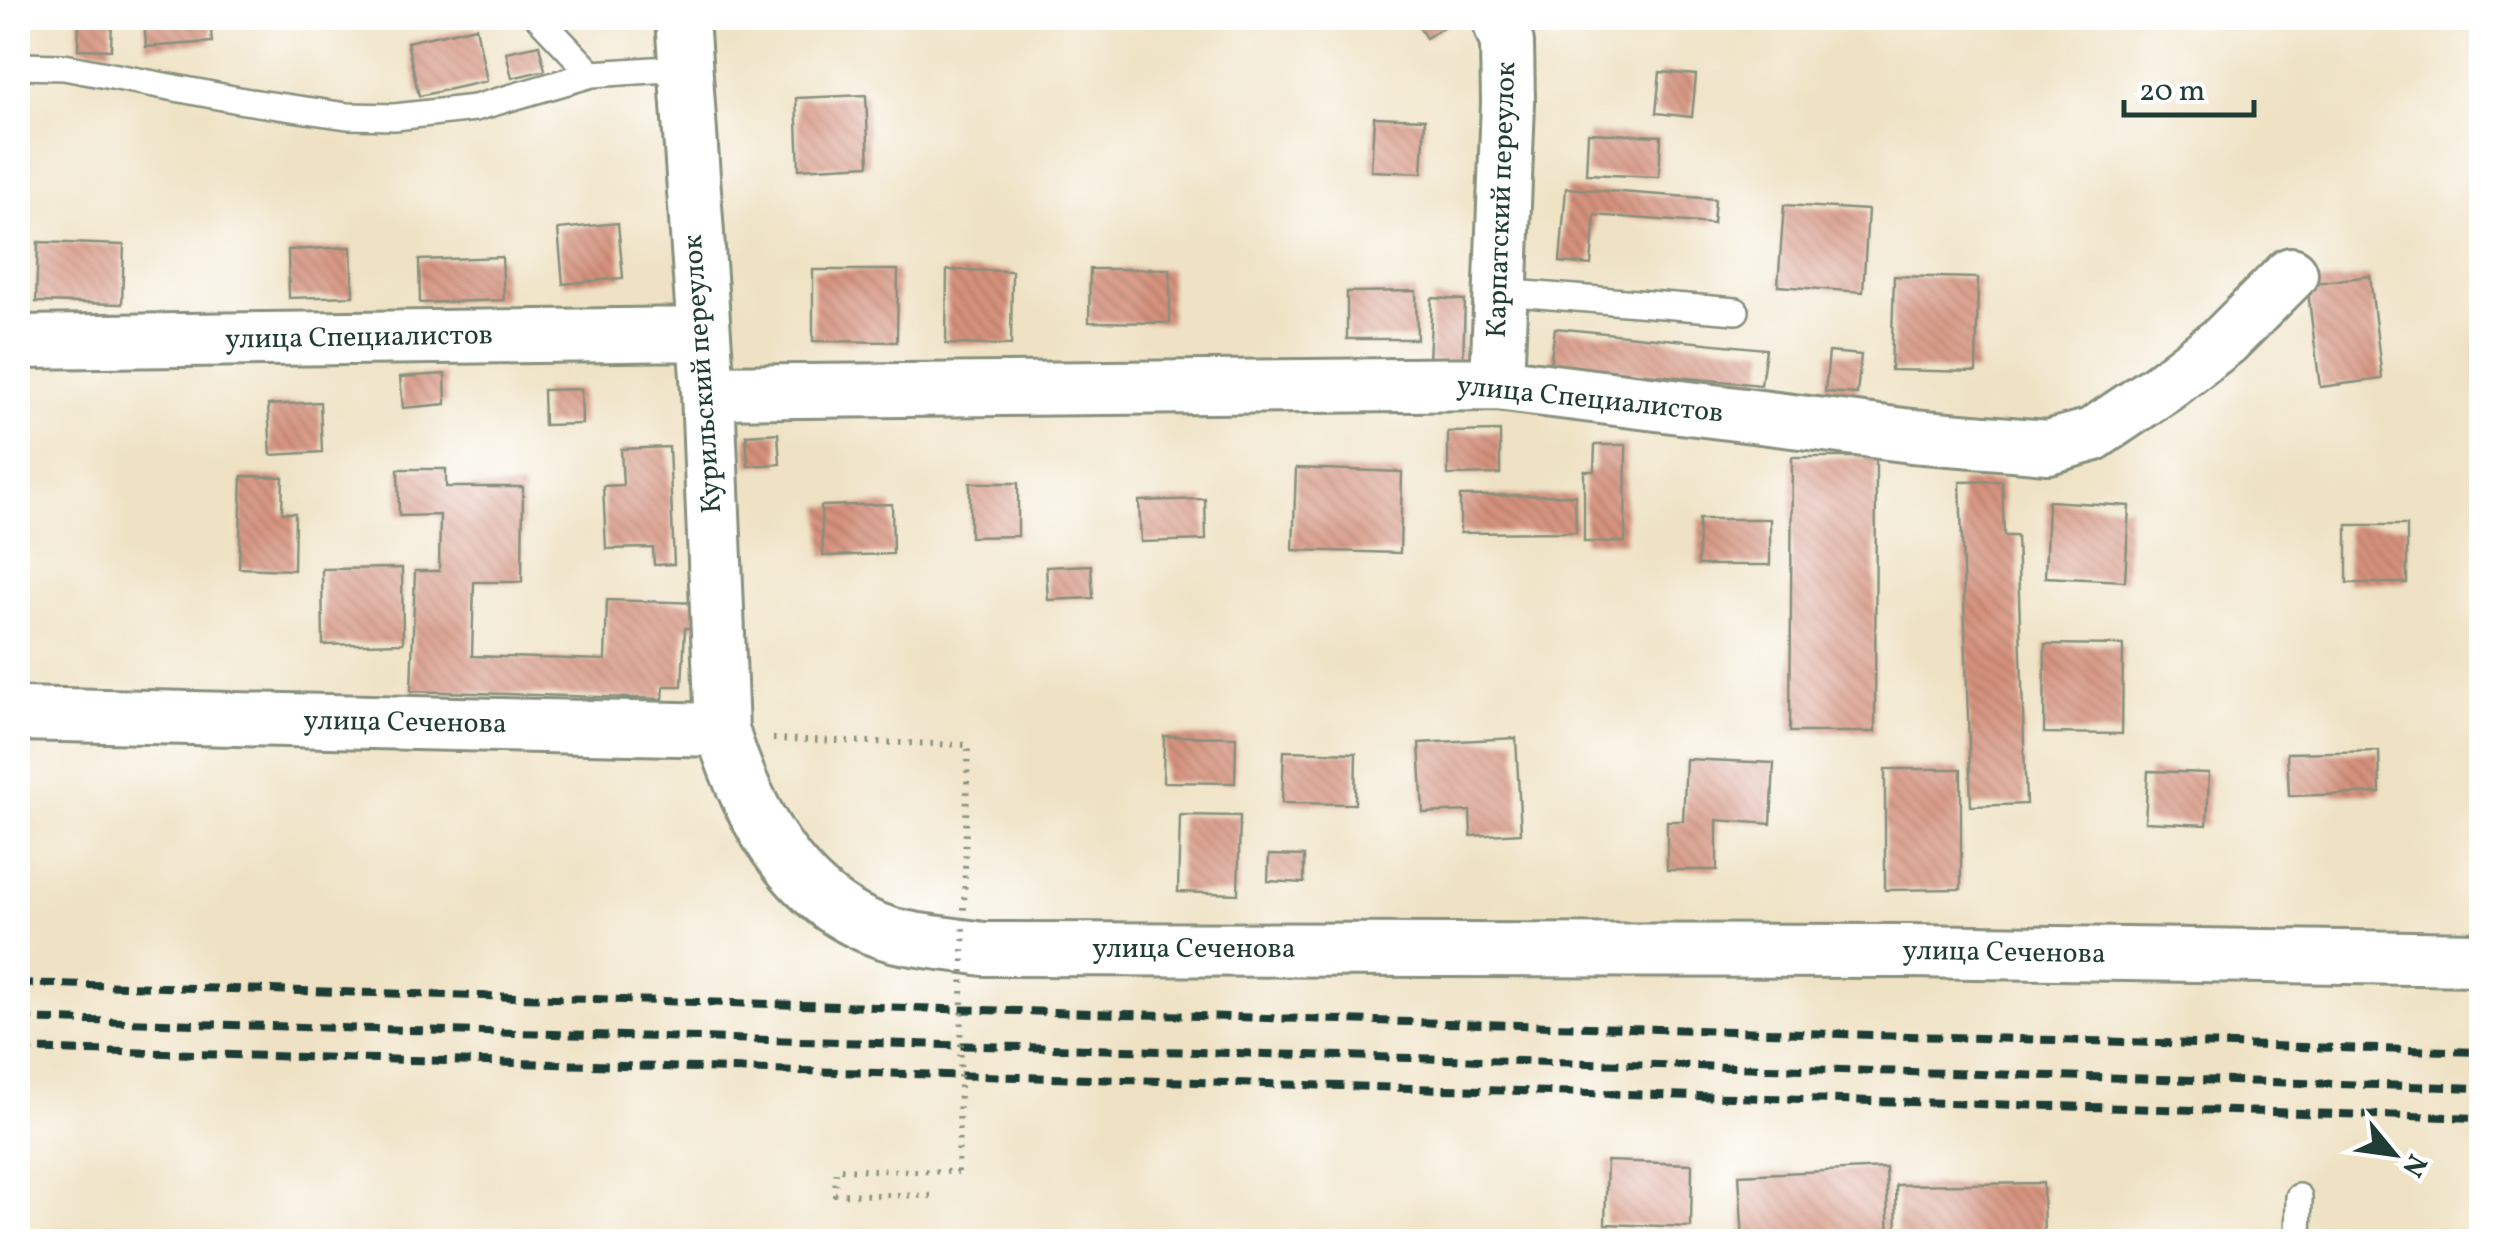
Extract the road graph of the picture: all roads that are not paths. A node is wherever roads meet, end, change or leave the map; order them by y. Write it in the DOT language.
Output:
graph roads {
  1 [pos="539,18"];
  2 [pos="1498,18"];
  3 [pos="682,43"];
  4 [pos="18,66"];
  5 [pos="592,74"];
  6 [pos="2292,274"];
  7 [pos="1500,292"];
  8 [pos="1736,311"];
  9 [pos="700,334"];
  10 [pos="18,342"];
  11 [pos="1496,384"];
  12 [pos="708,392"];
  13 [pos="18,714"];
  14 [pos="722,730"];
  15 [pos="2482,959"];
  16 [pos="2299,1197"];
  17 [pos="2298,1242"];
  1 -- 5 [label="lane"];
  2 -- 7 [label="street, Карпатский переулок"];
  3 -- 5 [label="lane"];
  3 -- 9 [label="street, Курильский переулок"];
  4 -- 5 [label="lane"];
  6 -- 11 [label="street, улица Специалистов"];
  7 -- 8 [label="lane"];
  7 -- 11 [label="street, Карпатский переулок"];
  9 -- 10 [label="street, улица Специалистов"];
  9 -- 12 [label="street, Курильский переулок"];
  11 -- 12 [label="street, улица Специалистов"];
  12 -- 14 [label="street, Курильский переулок"];
  13 -- 14 [label="street, улица Сеченова"];
  14 -- 15 [label="street, улица Сеченова"];
  16 -- 17 [label="lane"];
}
